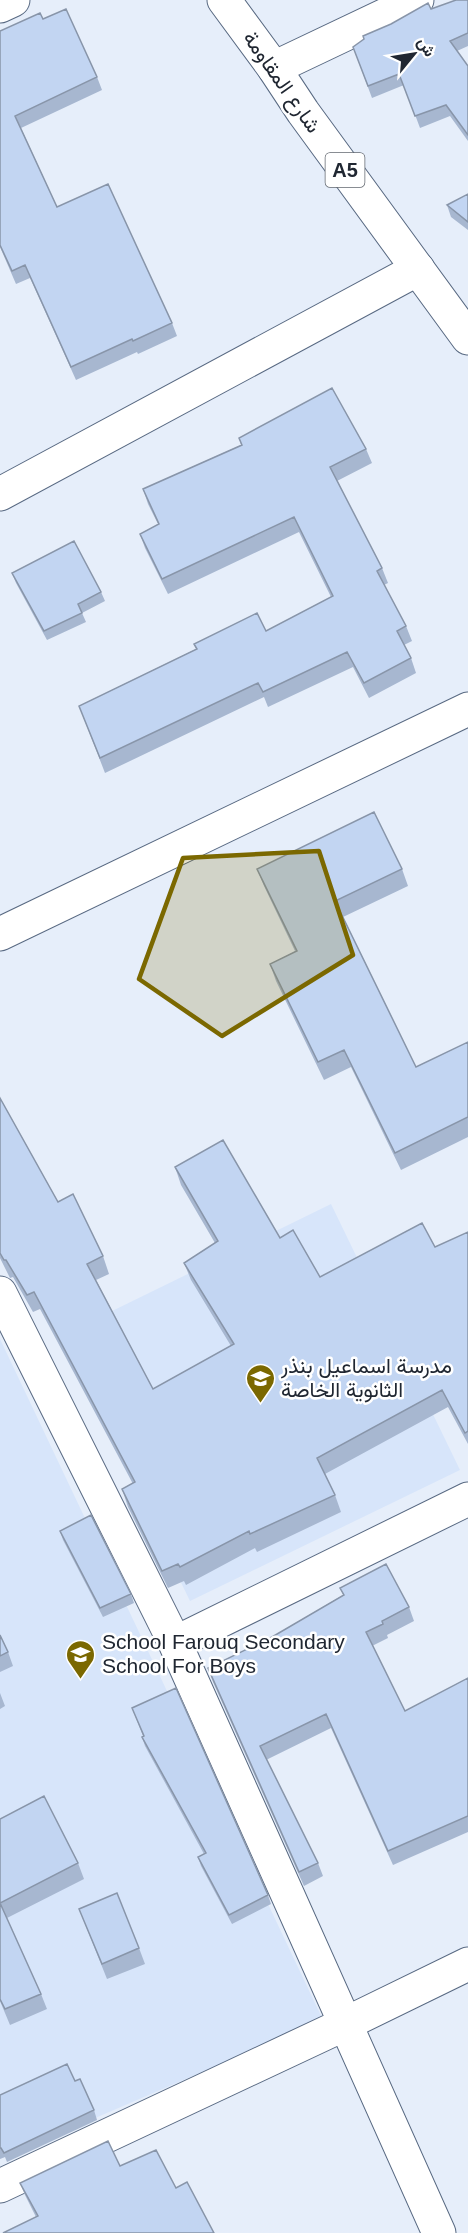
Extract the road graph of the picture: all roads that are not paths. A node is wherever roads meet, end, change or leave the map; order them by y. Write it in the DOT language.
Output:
graph roads {
  1 [pos="12,0"];
  2 [pos="224,0"];
  3 [pos="417,0"];
  4 [pos="0,6"];
  5 [pos="274,68"];
  6 [pos="418,269"];
  7 [pos="468,338"];
  8 [pos="0,494"];
  9 [pos="468,709"];
  10 [pos="0,934"];
  11 [pos="0,1293"];
  12 [pos="468,1499"];
  13 [pos="175,1642"];
  14 [pos="468,1964"];
  15 [pos="345,2024"];
  16 [pos="0,2186"];
  17 [pos="439,2233"];
  1 -- 4 [label="main road"];
  2 -- 5 [label="main road, شارع المقاومة / A5"];
  3 -- 5 [label="main road"];
  5 -- 6 [label="main road, شارع المقاومة / A5"];
  6 -- 7 [label="main road, شارع المقاومة / A5"];
  6 -- 8 [label="main road"];
  9 -- 10 [label="main road"];
  11 -- 13 [label="main road"];
  12 -- 13 [label="main road"];
  13 -- 15 [label="main road"];
  14 -- 15 [label="main road"];
  15 -- 16 [label="main road"];
  15 -- 17 [label="main road"];
}
